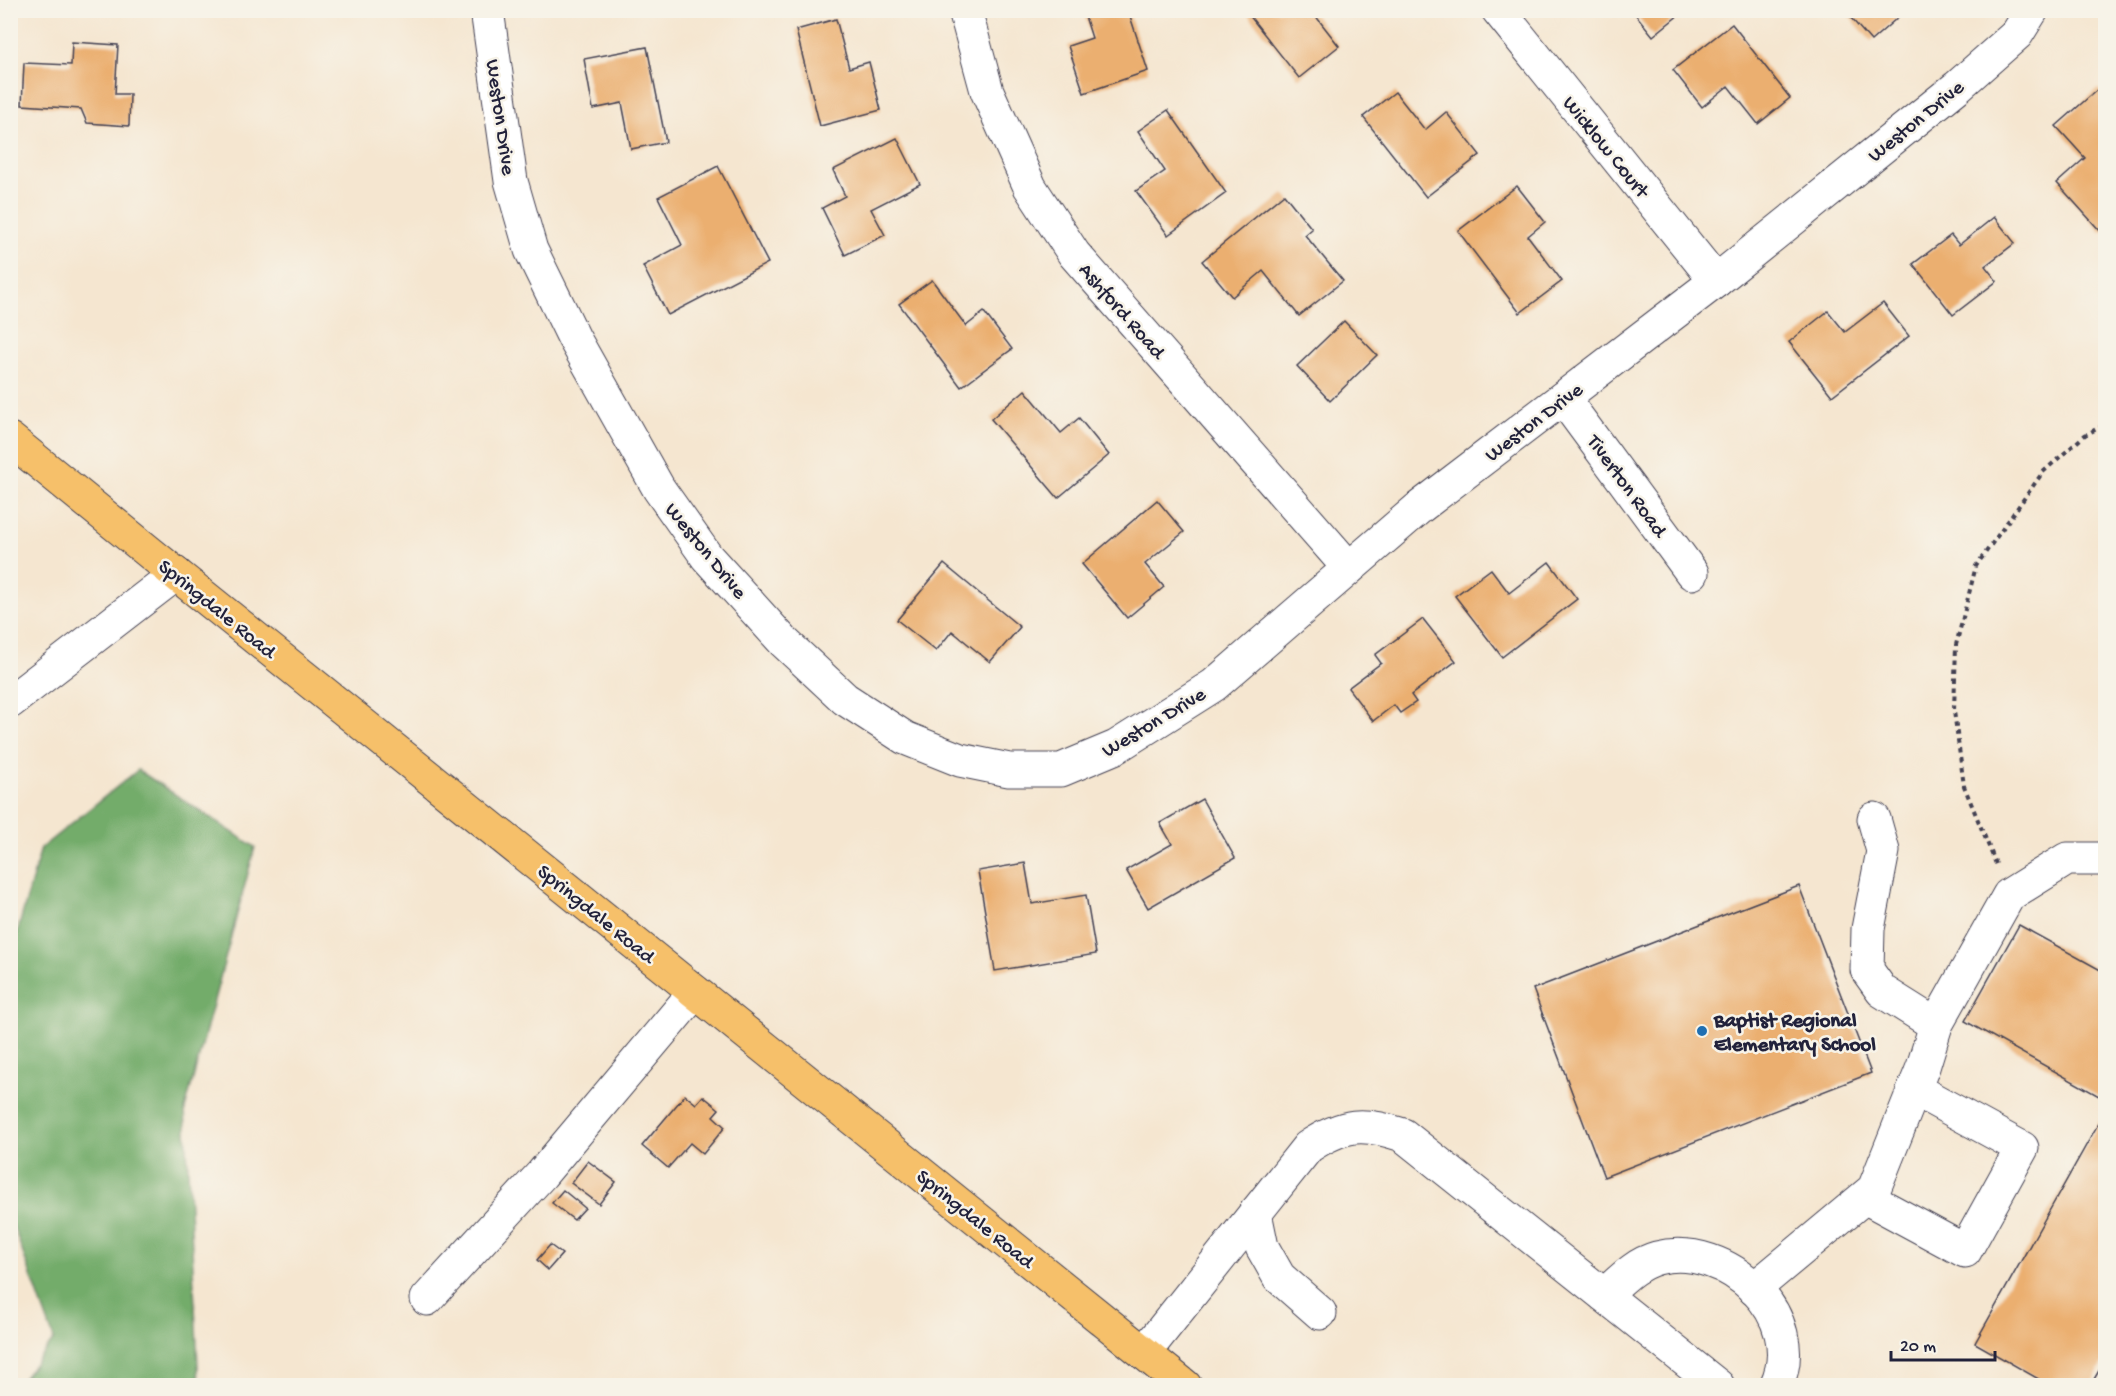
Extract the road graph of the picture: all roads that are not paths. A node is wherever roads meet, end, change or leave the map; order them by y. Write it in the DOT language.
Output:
graph roads {
  1 [pos="487,10"];
  2 [pos="965,10"];
  3 [pos="1498,10"];
  4 [pos="2032,10"];
  5 [pos="1716,281"];
  6 [pos="1563,398"];
  7 [pos="10,439"];
  8 [pos="1349,568"];
  9 [pos="1692,573"];
  10 [pos="176,574"];
  11 [pos="10,702"];
  12 [pos="1874,819"];
  13 [pos="2106,858"];
  14 [pos="695,992"];
  15 [pos="1936,1025"];
  16 [pos="1914,1089"];
  17 [pos="1865,1197"];
  18 [pos="1255,1214"];
  19 [pos="1754,1288"];
  20 [pos="1604,1295"];
  21 [pos="427,1299"];
  22 [pos="1320,1313"];
  23 [pos="1144,1353"];
  24 [pos="1185,1386"];
  25 [pos="1718,1386"];
  26 [pos="1776,1386"];
  1 -- 8 [label="street, Weston Drive"];
  2 -- 8 [label="street, Ashford Road"];
  3 -- 5 [label="street, Wicklow Court"];
  4 -- 5 [label="street, Weston Drive"];
  5 -- 6 [label="street, Weston Drive"];
  6 -- 8 [label="street, Weston Drive"];
  6 -- 9 [label="street, Tiverton Road"];
  7 -- 10 [label="main road, Springdale Road"];
  10 -- 11 [label="street"];
  10 -- 14 [label="main road, Springdale Road"];
  12 -- 15 [label="street"];
  13 -- 15 [label="street"];
  14 -- 21 [label="street"];
  14 -- 23 [label="main road, Springdale Road"];
  15 -- 16 [label="street"];
  16 -- 17 [label="street"];
  16 -- 17 [label="street"];
  17 -- 19 [label="street"];
  18 -- 20 [label="street"];
  18 -- 22 [label="street"];
  18 -- 23 [label="street"];
  19 -- 20 [label="street"];
  19 -- 26 [label="street"];
  20 -- 25 [label="street"];
  23 -- 24 [label="main road, Springdale Road"];
}
